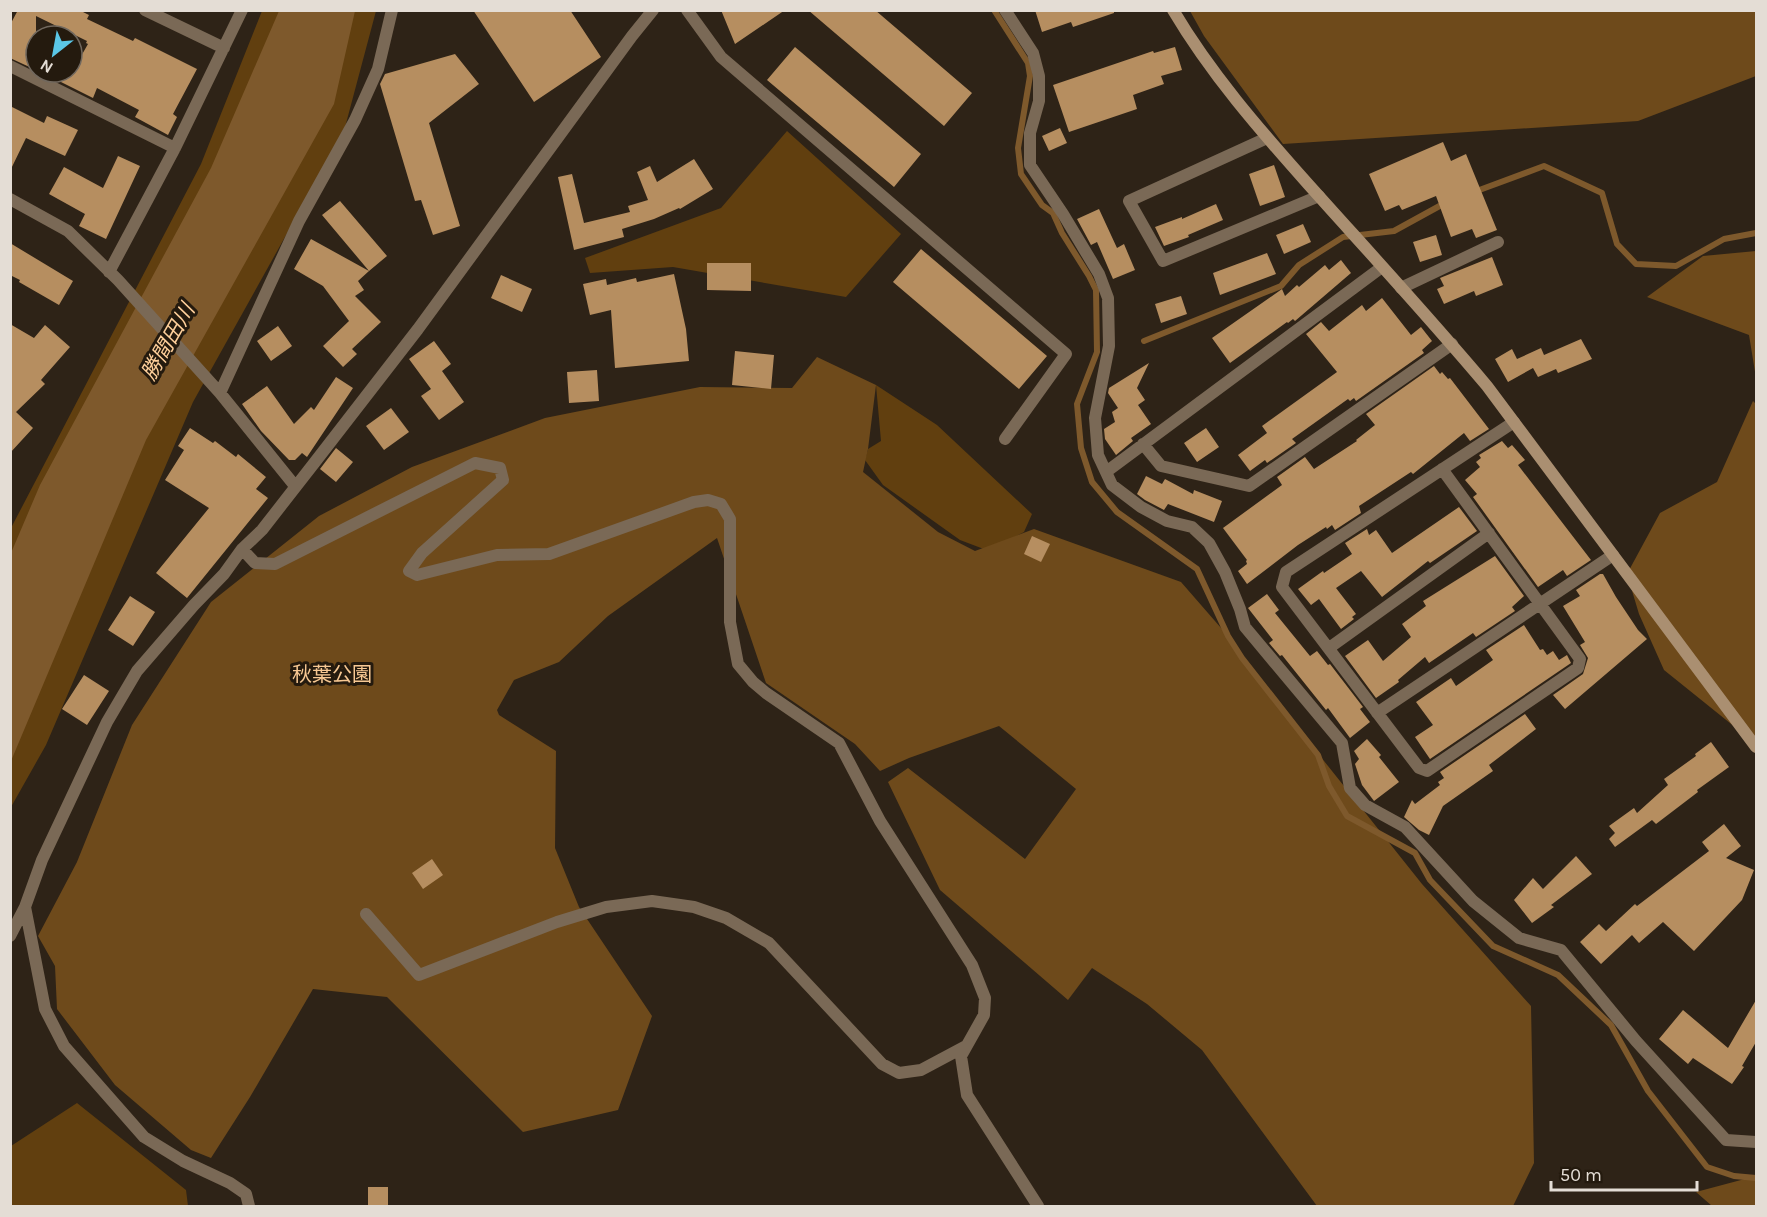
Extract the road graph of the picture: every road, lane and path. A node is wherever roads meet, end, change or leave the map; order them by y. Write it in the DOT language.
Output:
graph roads {
  1 [pos="145,10"];
  2 [pos="242,10"];
  3 [pos="392,10"];
  4 [pos="653,10"];
  5 [pos="687,10"];
  6 [pos="1005,10"];
  7 [pos="1173,10"];
  8 [pos="224,48"];
  9 [pos="10,66"];
  10 [pos="1268,138"];
  11 [pos="175,148"];
  12 [pos="1319,196"];
  13 [pos="10,199"];
  14 [pos="1498,242"];
  15 [pos="1382,267"];
  16 [pos="114,276"];
  17 [pos="1401,288"];
  18 [pos="1452,344"];
  19 [pos="220,393"];
  20 [pos="1514,422"];
  21 [pos="1005,439"];
  22 [pos="1143,444"];
  23 [pos="1442,469"];
  24 [pos="1106,472"];
  25 [pos="295,486"];
  26 [pos="1489,533"];
  27 [pos="242,549"];
  28 [pos="1613,555"];
  29 [pos="1540,604"];
  30 [pos="1329,648"];
  31 [pos="1377,713"];
  32 [pos="1756,747"];
  33 [pos="25,907"];
  34 [pos="366,914"];
  35 [pos="10,936"];
  36 [pos="967,1046"];
  37 [pos="1756,1142"];
  38 [pos="249,1206"];
  39 [pos="1038,1206"];
  1 -- 8 [label="street"];
  2 -- 8 [label="street"];
  3 -- 19 [label="street"];
  4 -- 25 [label="street"];
  5 -- 21 [label="street"];
  6 -- 24 [label="street"];
  7 -- 10 [label="street"];
  8 -- 11 [label="street"];
  9 -- 11 [label="street"];
  10 -- 12 [label="street"];
  10 -- 12 [label="street"];
  11 -- 16 [label="street"];
  12 -- 15 [label="street"];
  13 -- 16 [label="street"];
  14 -- 17 [label="street"];
  15 -- 17 [label="street"];
  15 -- 22 [label="street"];
  16 -- 19 [label="street"];
  17 -- 18 [label="street"];
  18 -- 20 [label="street"];
  18 -- 22 [label="street"];
  19 -- 25 [label="street"];
  20 -- 23 [label="street"];
  20 -- 28 [label="street"];
  22 -- 24 [label="street"];
  23 -- 26 [label="street"];
  23 -- 30 [label="street"];
  24 -- 37 [label="street"];
  25 -- 27 [label="street"];
  26 -- 29 [label="street"];
  26 -- 30 [label="street"];
  27 -- 33 [label="street"];
  27 -- 36 [label="street"];
  28 -- 29 [label="street"];
  28 -- 32 [label="street"];
  29 -- 31 [label="street"];
  29 -- 31 [label="street"];
  30 -- 31 [label="street"];
  33 -- 35 [label="street"];
  33 -- 38 [label="street"];
  34 -- 36 [label="street"];
  36 -- 39 [label="street"];
}
